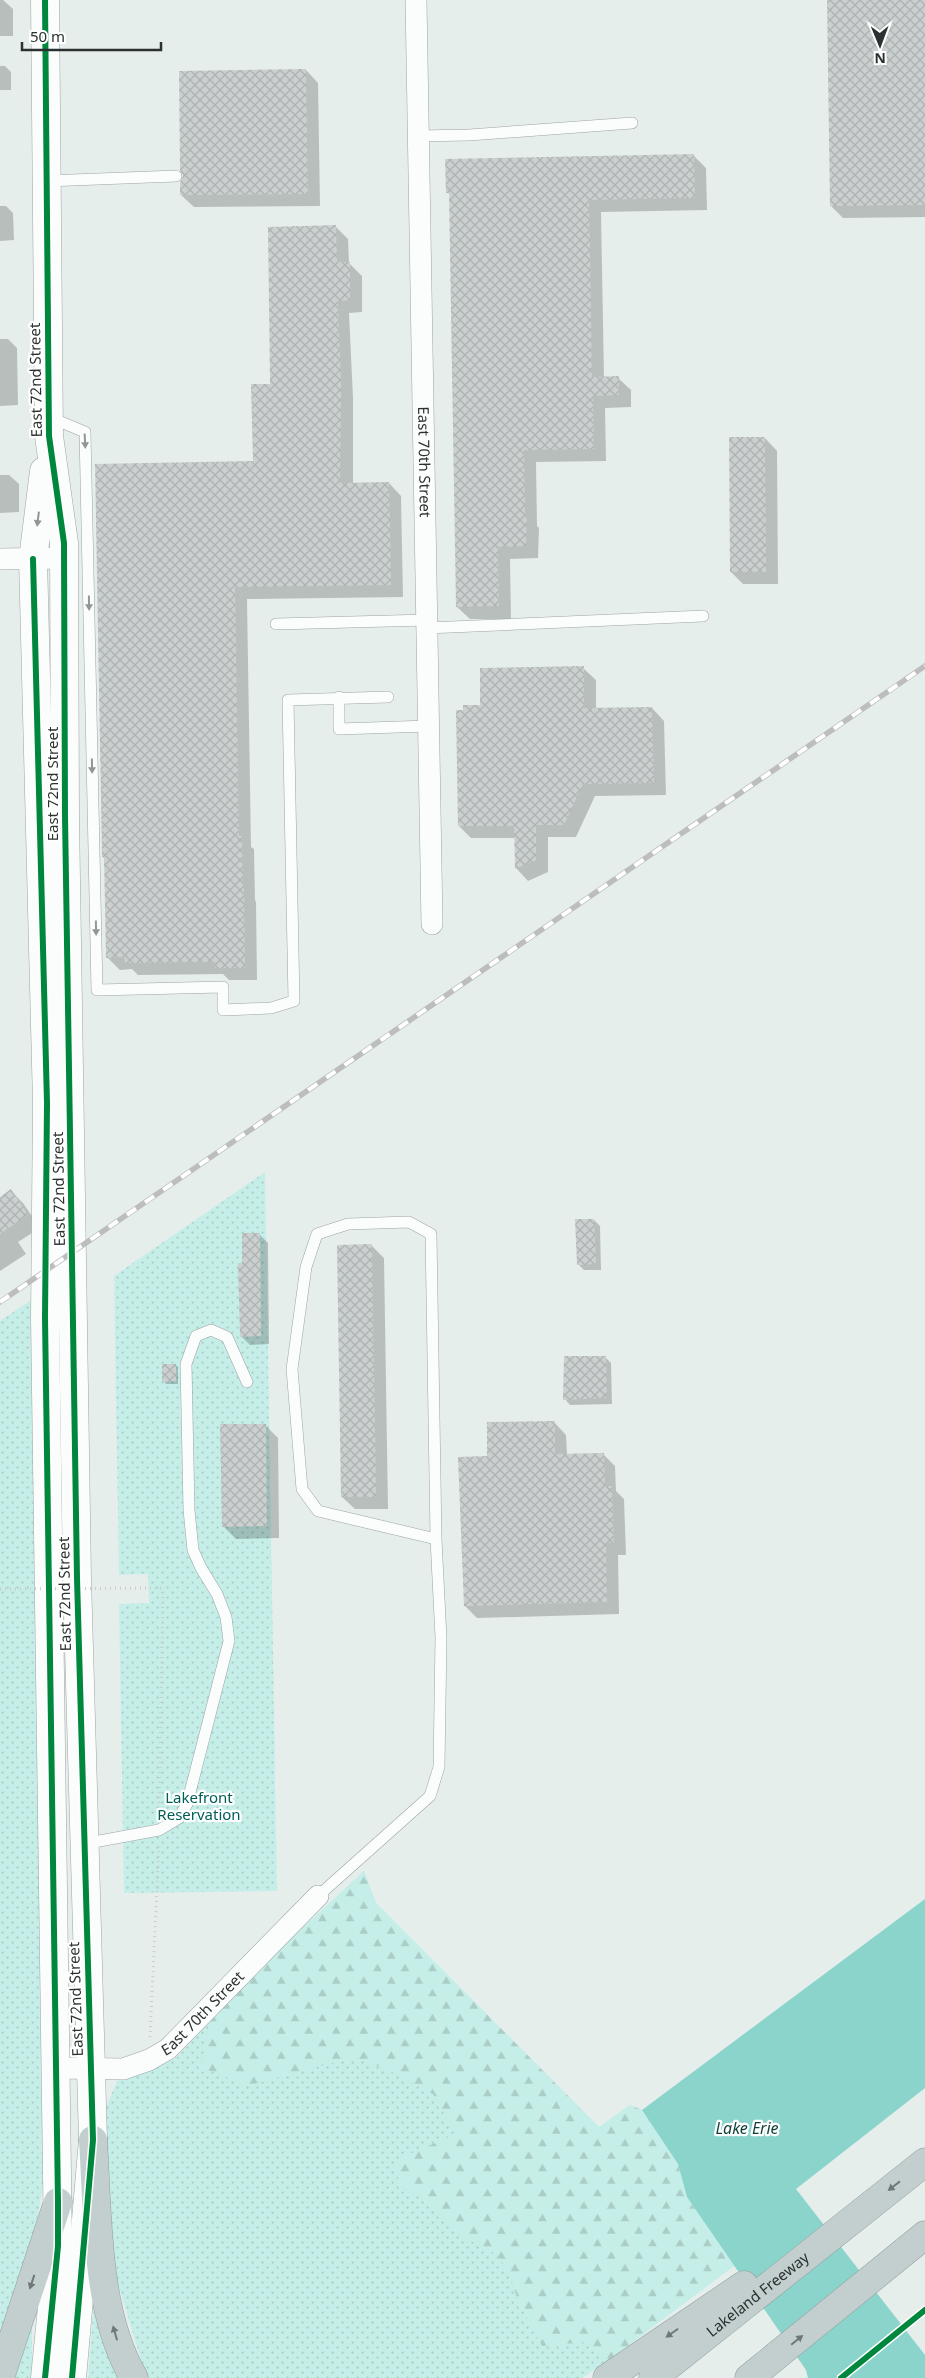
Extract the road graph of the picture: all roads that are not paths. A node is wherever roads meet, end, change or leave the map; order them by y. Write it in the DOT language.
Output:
graph roads {
  1 [pos="45,0"];
  2 [pos="416,0"];
  3 [pos="632,122"];
  4 [pos="418,136"];
  5 [pos="176,176"];
  6 [pos="46,181"];
  7 [pos="48,426"];
  8 [pos="64,558"];
  9 [pos="0,559"];
  10 [pos="33,559"];
  11 [pos="703,616"];
  12 [pos="276,624"];
  13 [pos="427,624"];
  14 [pos="339,697"];
  15 [pos="388,697"];
  16 [pos="428,726"];
  17 [pos="432,924"];
  18 [pos="246,1382"];
  19 [pos="436,1539"];
  20 [pos="52,1843"];
  21 [pos="83,1844"];
  22 [pos="318,1896"];
  23 [pos="92,2067"];
  24 [pos="58,2068"];
  25 [pos="93,2140"];
  26 [pos="925,2162"];
  27 [pos="58,2202"];
  28 [pos="925,2235"];
  29 [pos="717,2314"];
  30 [pos="753,2375"];
  31 [pos="0,2378"];
  32 [pos="45,2378"];
  33 [pos="72,2378"];
  34 [pos="134,2378"];
  35 [pos="607,2378"];
  36 [pos="654,2378"];
  1 -- 6 [label="main road, East 72nd Street"];
  2 -- 4 [label="street, East 70th Street"];
  3 -- 4 [label="lane"];
  4 -- 13 [label="street, East 70th Street"];
  5 -- 6 [label="lane"];
  6 -- 7 [label="main road, East 72nd Street"];
  7 -- 8 [label="main road, East 72nd Street"];
  7 -- 10 [label="main road, East 72nd Street, one-way"];
  7 -- 14 [label="lane, one-way"];
  8 -- 10 [label="street"];
  8 -- 21 [label="main road, East 72nd Street"];
  9 -- 10 [label="street"];
  10 -- 20 [label="main road, East 72nd Street"];
  11 -- 13 [label="lane"];
  12 -- 13 [label="lane"];
  13 -- 16 [label="street, East 70th Street"];
  14 -- 15 [label="lane"];
  14 -- 16 [label="lane"];
  16 -- 17 [label="street, East 70th Street"];
  18 -- 21 [label="lane"];
  19 -- 19 [label="lane"];
  19 -- 22 [label="lane"];
  20 -- 21 [label="main road"];
  20 -- 24 [label="main road, East 72nd Street"];
  21 -- 23 [label="main road, East 72nd Street"];
  22 -- 23 [label="street, East 70th Street"];
  23 -- 24 [label="street, East 70th Street"];
  23 -- 25 [label="main road, East 72nd Street"];
  24 -- 27 [label="main road, East 72nd Street"];
  25 -- 33 [label="main road, East 72nd Street"];
  34 -- 25 [label="highway, one-way"];
  26 -- 29 [label="highway, one-way"];
  27 -- 31 [label="highway, one-way"];
  27 -- 32 [label="main road, East 72nd Street"];
  30 -- 28 [label="highway, one-way"];
  29 -- 35 [label="highway, one-way"];
  29 -- 36 [label="highway, Lakeland Freeway"];
}
